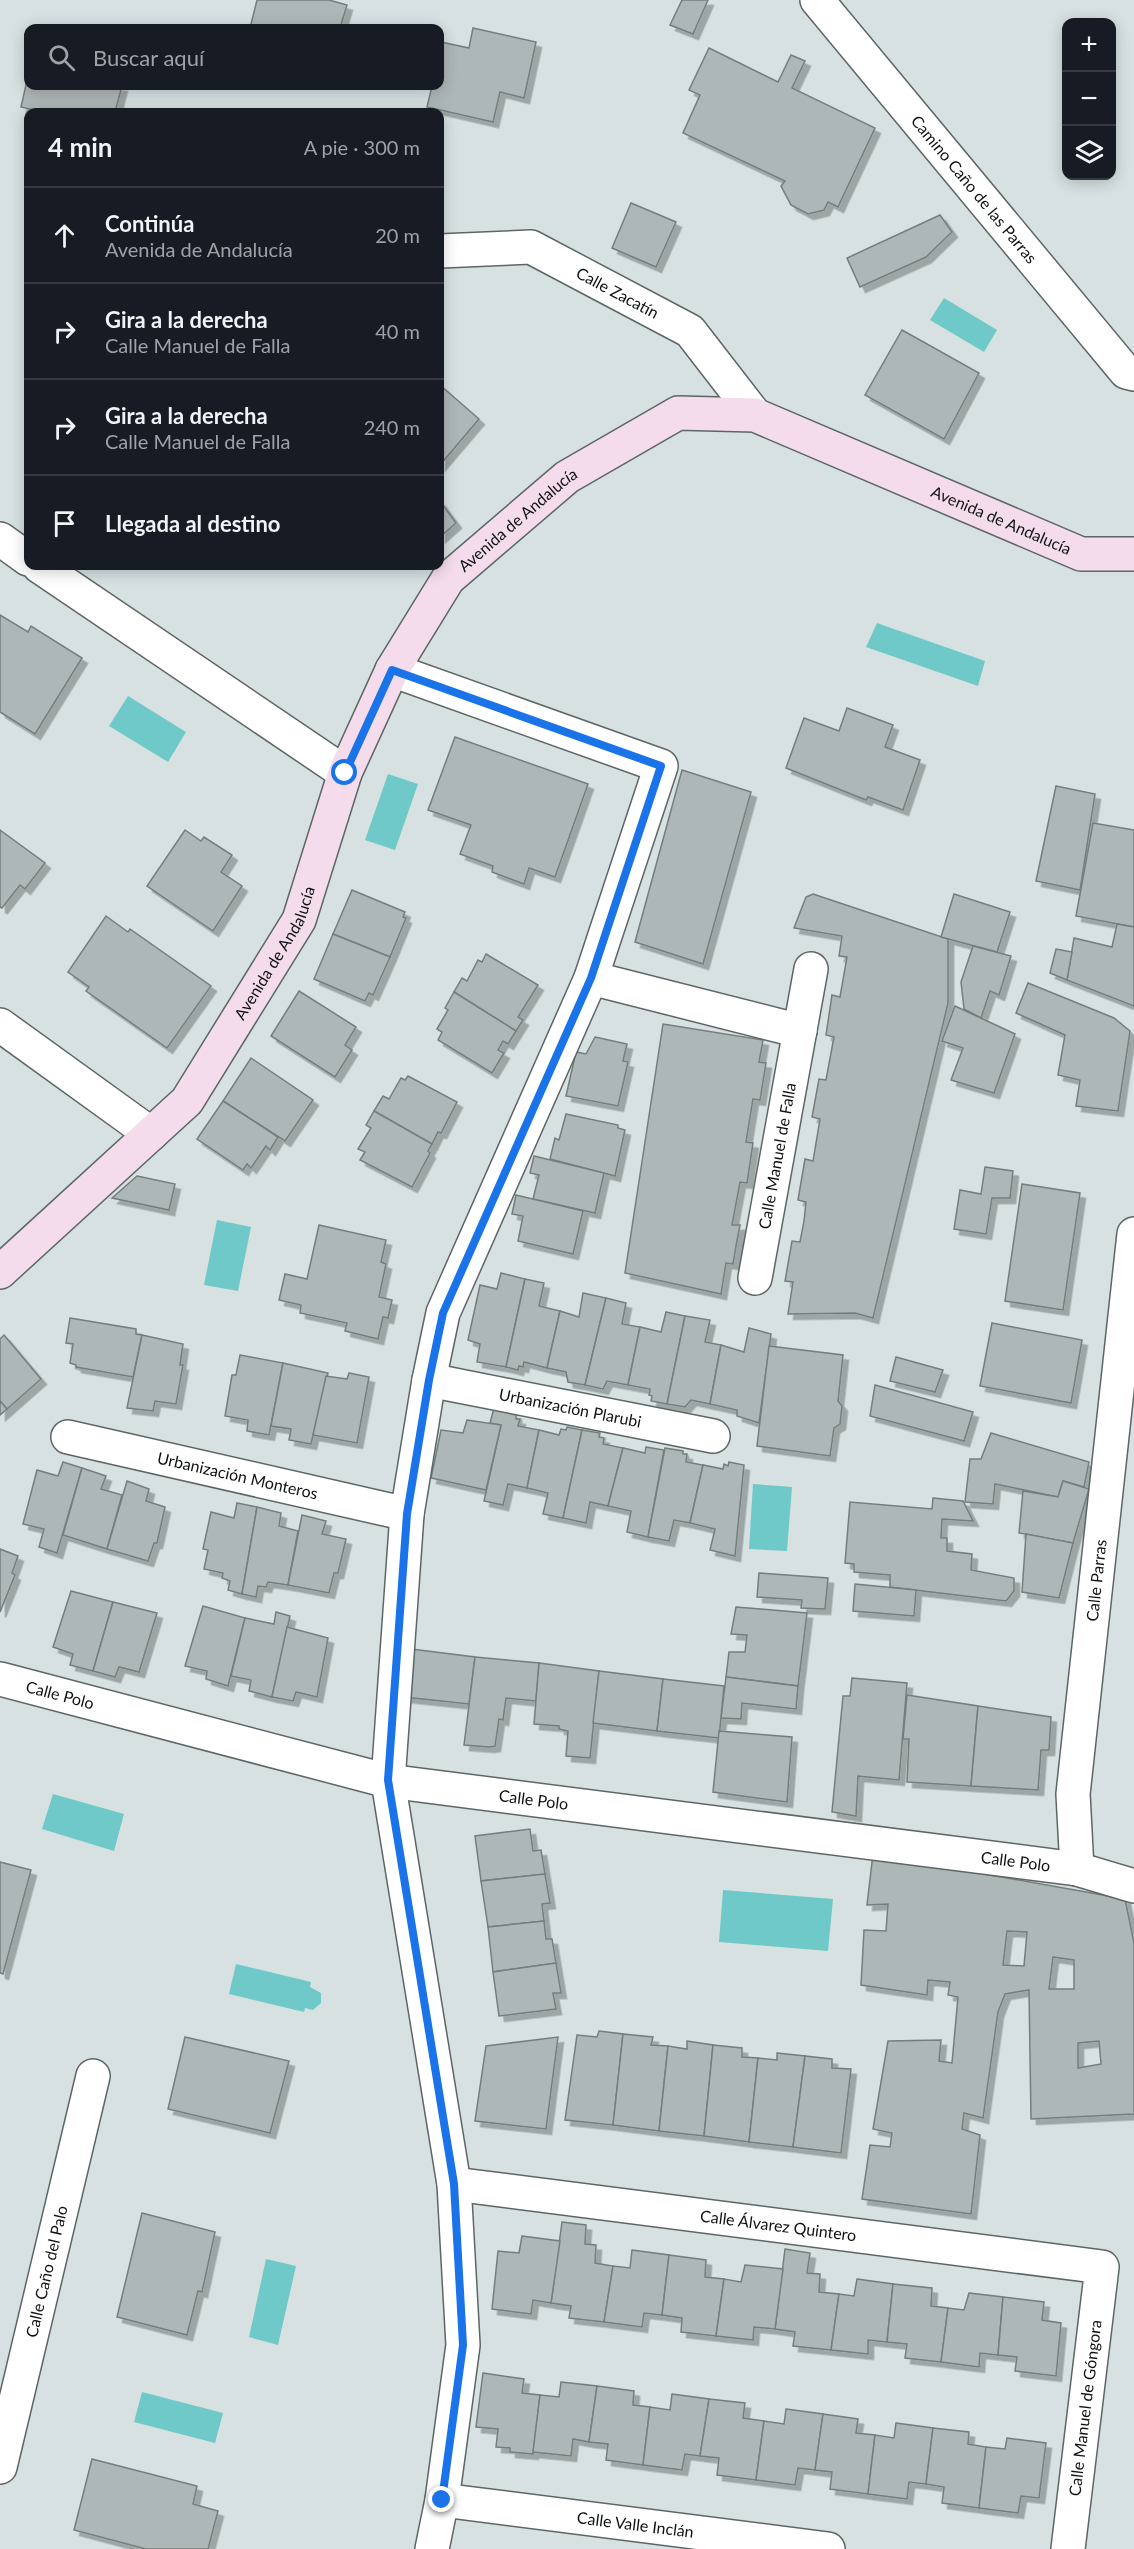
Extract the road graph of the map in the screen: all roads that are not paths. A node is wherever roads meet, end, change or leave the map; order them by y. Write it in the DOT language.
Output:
graph roads {
  1 [pos="817,0"];
  2 [pos="444,251"];
  3 [pos="1134,374"];
  4 [pos="755,415"];
  5 [pos="0,539"];
  6 [pos="1134,554"];
  7 [pos="24,556"];
  8 [pos="45,570"];
  9 [pos="392,670"];
  10 [pos="345,773"];
  11 [pos="811,969"];
  12 [pos="591,978"];
  13 [pos="0,1025"];
  14 [pos="800,1031"];
  15 [pos="152,1134"];
  16 [pos="1134,1234"];
  17 [pos="0,1272"];
  18 [pos="755,1278"];
  19 [pos="429,1380"];
  20 [pos="713,1436"];
  21 [pos="68,1437"];
  22 [pos="407,1514"];
  23 [pos="0,1679"];
  24 [pos="388,1780"];
  25 [pos="1077,1869"];
  26 [pos="1134,1886"];
  27 [pos="93,2076"];
  28 [pos="454,2184"];
  29 [pos="1102,2267"];
  30 [pos="0,2468"];
  31 [pos="442,2500"];
  32 [pos="432,2549"];
  33 [pos="828,2549"];
  34 [pos="1068,2549"];
  1 -- 3 [label="street, Camino Caño de las Parras"];
  2 -- 4 [label="street, Calle Zacatín"];
  4 -- 6 [label="street, Avenida de Andalucía"];
  4 -- 9 [label="street, Avenida de Andalucía"];
  5 -- 7 [label="street"];
  8 -- 10 [label="street"];
  9 -- 10 [label="street, Avenida de Andalucía"];
  9 -- 12 [label="street"];
  10 -- 15 [label="street, Avenida de Andalucía"];
  11 -- 14 [label="street, Calle Manuel de Falla"];
  12 -- 14 [label="street"];
  12 -- 19 [label="street"];
  13 -- 15 [label="street"];
  14 -- 18 [label="street, Calle Manuel de Falla"];
  15 -- 17 [label="street, Avenida de Andalucía"];
  16 -- 25 [label="street, Calle Parras"];
  19 -- 20 [label="street, Urbanización Plarubi"];
  19 -- 22 [label="street"];
  21 -- 22 [label="street, Urbanización Monteros"];
  22 -- 24 [label="street"];
  23 -- 24 [label="street, Calle Polo"];
  24 -- 25 [label="street, Calle Polo"];
  24 -- 28 [label="street"];
  25 -- 26 [label="street"];
  27 -- 30 [label="street, Calle Caño del Palo"];
  28 -- 29 [label="street, Calle Álvarez Quintero"];
  28 -- 31 [label="street"];
  29 -- 34 [label="street, Calle Manuel de Góngora"];
  31 -- 32 [label="street"];
  31 -- 33 [label="street, Calle Valle Inclán"];
}
